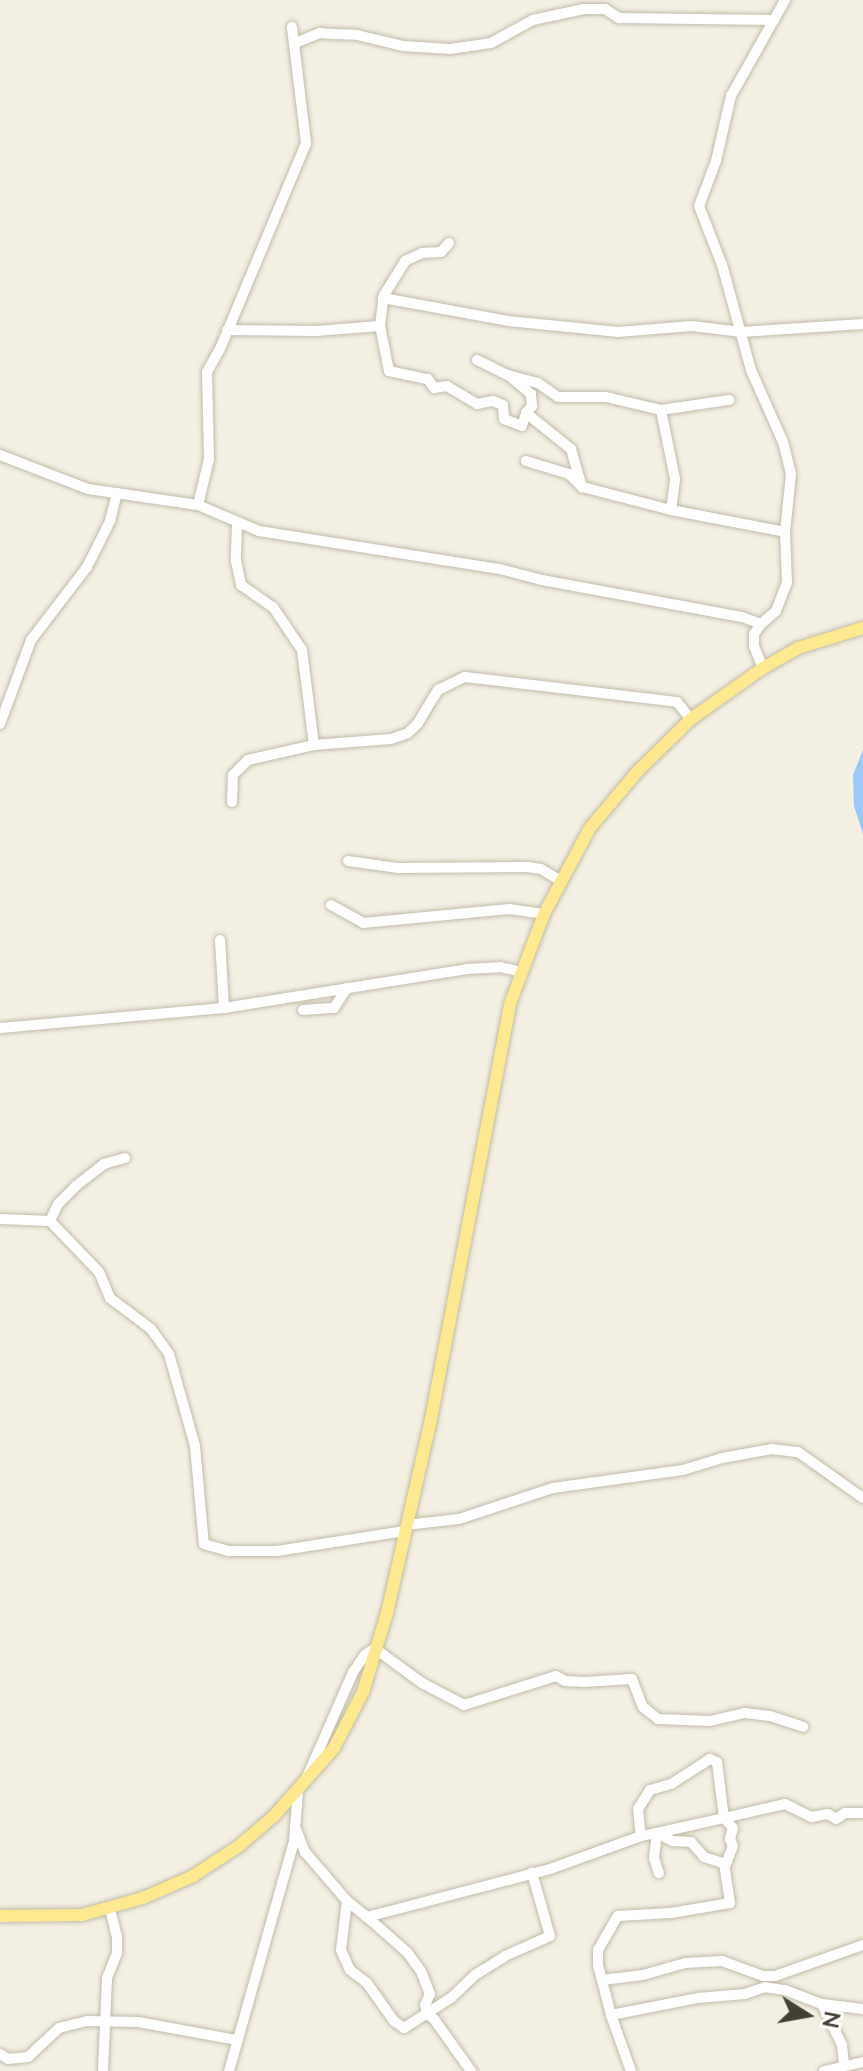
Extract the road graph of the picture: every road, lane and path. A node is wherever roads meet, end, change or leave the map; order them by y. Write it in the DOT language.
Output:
graph roads {
  1 [pos="785,0"];
  2 [pos="774,20"];
  3 [pos="292,27"];
  4 [pos="295,43"];
  5 [pos="449,243"];
  6 [pos="383,298"];
  7 [pos="863,324"];
  8 [pos="380,326"];
  9 [pos="227,330"];
  10 [pos="741,332"];
  11 [pos="477,360"];
  12 [pos="508,375"];
  13 [pos="729,400"];
  14 [pos="661,410"];
  15 [pos="526,413"];
  16 [pos="0,455"];
  17 [pos="526,461"];
  18 [pos="582,487"];
  19 [pos="117,493"];
  20 [pos="198,505"];
  21 [pos="671,510"];
  22 [pos="237,524"];
  23 [pos="785,532"];
  24 [pos="761,624"];
  25 [pos="863,628"];
  26 [pos="763,668"];
  27 [pos="691,719"];
  28 [pos="0,724"];
  29 [pos="314,745"];
  30 [pos="232,802"];
  31 [pos="348,861"];
  32 [pos="561,881"];
  33 [pos="331,905"];
  34 [pos="544,914"];
  35 [pos="220,940"];
  36 [pos="521,972"];
  37 [pos="347,988"];
  38 [pos="224,1008"];
  39 [pos="303,1010"];
  40 [pos="0,1028"];
  41 [pos="125,1158"];
  42 [pos="0,1219"];
  43 [pos="50,1221"];
  44 [pos="863,1498"];
  45 [pos="405,1528"];
  46 [pos="377,1648"];
  47 [pos="803,1727"];
  48 [pos="302,1786"];
  49 [pos="863,1813"];
  50 [pos="724,1818"];
  51 [pos="296,1829"];
  52 [pos="657,1833"];
  53 [pos="641,1836"];
  54 [pos="724,1863"];
  55 [pos="532,1873"];
  56 [pos="659,1873"];
  57 [pos="347,1901"];
  58 [pos="110,1909"];
  59 [pos="0,1916"];
  60 [pos="367,1917"];
  61 [pos="863,1945"];
  62 [pos="602,1980"];
  63 [pos="822,2004"];
  64 [pos="863,2009"];
  65 [pos="427,2014"];
  66 [pos="611,2015"];
  67 [pos="106,2021"];
  68 [pos="237,2040"];
  69 [pos="0,2054"];
  70 [pos="863,2062"];
  71 [pos="844,2064"];
  72 [pos="103,2071"];
  73 [pos="229,2071"];
  74 [pos="471,2071"];
  75 [pos="631,2071"];
  76 [pos="824,2071"];
  1 -- 2 [label="street"];
  2 -- 4 [label="street"];
  2 -- 10 [label="street"];
  3 -- 4 [label="street"];
  4 -- 9 [label="street"];
  5 -- 6 [label="street"];
  6 -- 8 [label="street"];
  6 -- 10 [label="street"];
  7 -- 10 [label="street"];
  8 -- 9 [label="street"];
  8 -- 15 [label="street"];
  9 -- 20 [label="street"];
  10 -- 23 [label="street"];
  11 -- 12 [label="street"];
  12 -- 14 [label="street"];
  12 -- 15 [label="street"];
  13 -- 14 [label="street"];
  14 -- 21 [label="street"];
  15 -- 18 [label="street"];
  16 -- 19 [label="street"];
  17 -- 18 [label="street"];
  18 -- 21 [label="street"];
  19 -- 20 [label="street"];
  19 -- 28 [label="street"];
  20 -- 22 [label="street"];
  21 -- 23 [label="street"];
  22 -- 24 [label="street"];
  22 -- 29 [label="street"];
  23 -- 24 [label="street"];
  24 -- 26 [label="street"];
  25 -- 26 [label="main road"];
  26 -- 27 [label="main road"];
  27 -- 29 [label="street"];
  27 -- 32 [label="main road"];
  29 -- 30 [label="street"];
  31 -- 32 [label="street"];
  32 -- 34 [label="main road"];
  33 -- 34 [label="street"];
  34 -- 36 [label="main road"];
  35 -- 38 [label="street"];
  36 -- 37 [label="street"];
  36 -- 45 [label="main road"];
  37 -- 38 [label="street"];
  37 -- 39 [label="street"];
  38 -- 40 [label="street"];
  41 -- 43 [label="street"];
  42 -- 43 [label="street"];
  43 -- 45 [label="street"];
  44 -- 45 [label="street"];
  45 -- 46 [label="main road"];
  46 -- 47 [label="street"];
  46 -- 48 [label="main road"];
  48 -- 51 [label="street"];
  48 -- 58 [label="main road"];
  49 -- 50 [label="street"];
  50 -- 52 [label="street"];
  50 -- 53 [label="street"];
  50 -- 54 [label="street"];
  51 -- 57 [label="street"];
  51 -- 68 [label="street"];
  52 -- 53 [label="street"];
  52 -- 54 [label="street"];
  52 -- 56 [label="street"];
  53 -- 55 [label="street"];
  54 -- 62 [label="street"];
  55 -- 60 [label="street"];
  55 -- 65 [label="street"];
  57 -- 60 [label="street"];
  57 -- 65 [label="street"];
  58 -- 59 [label="main road"];
  58 -- 67 [label="street"];
  60 -- 65 [label="street"];
  61 -- 62 [label="street"];
  62 -- 66 [label="street"];
  63 -- 64 [label="street"];
  63 -- 66 [label="street"];
  63 -- 71 [label="street"];
  65 -- 74 [label="street"];
  66 -- 75 [label="street"];
  67 -- 68 [label="street"];
  67 -- 69 [label="street"];
  67 -- 72 [label="street"];
  68 -- 73 [label="street"];
  70 -- 71 [label="street"];
  71 -- 76 [label="street"];
}
